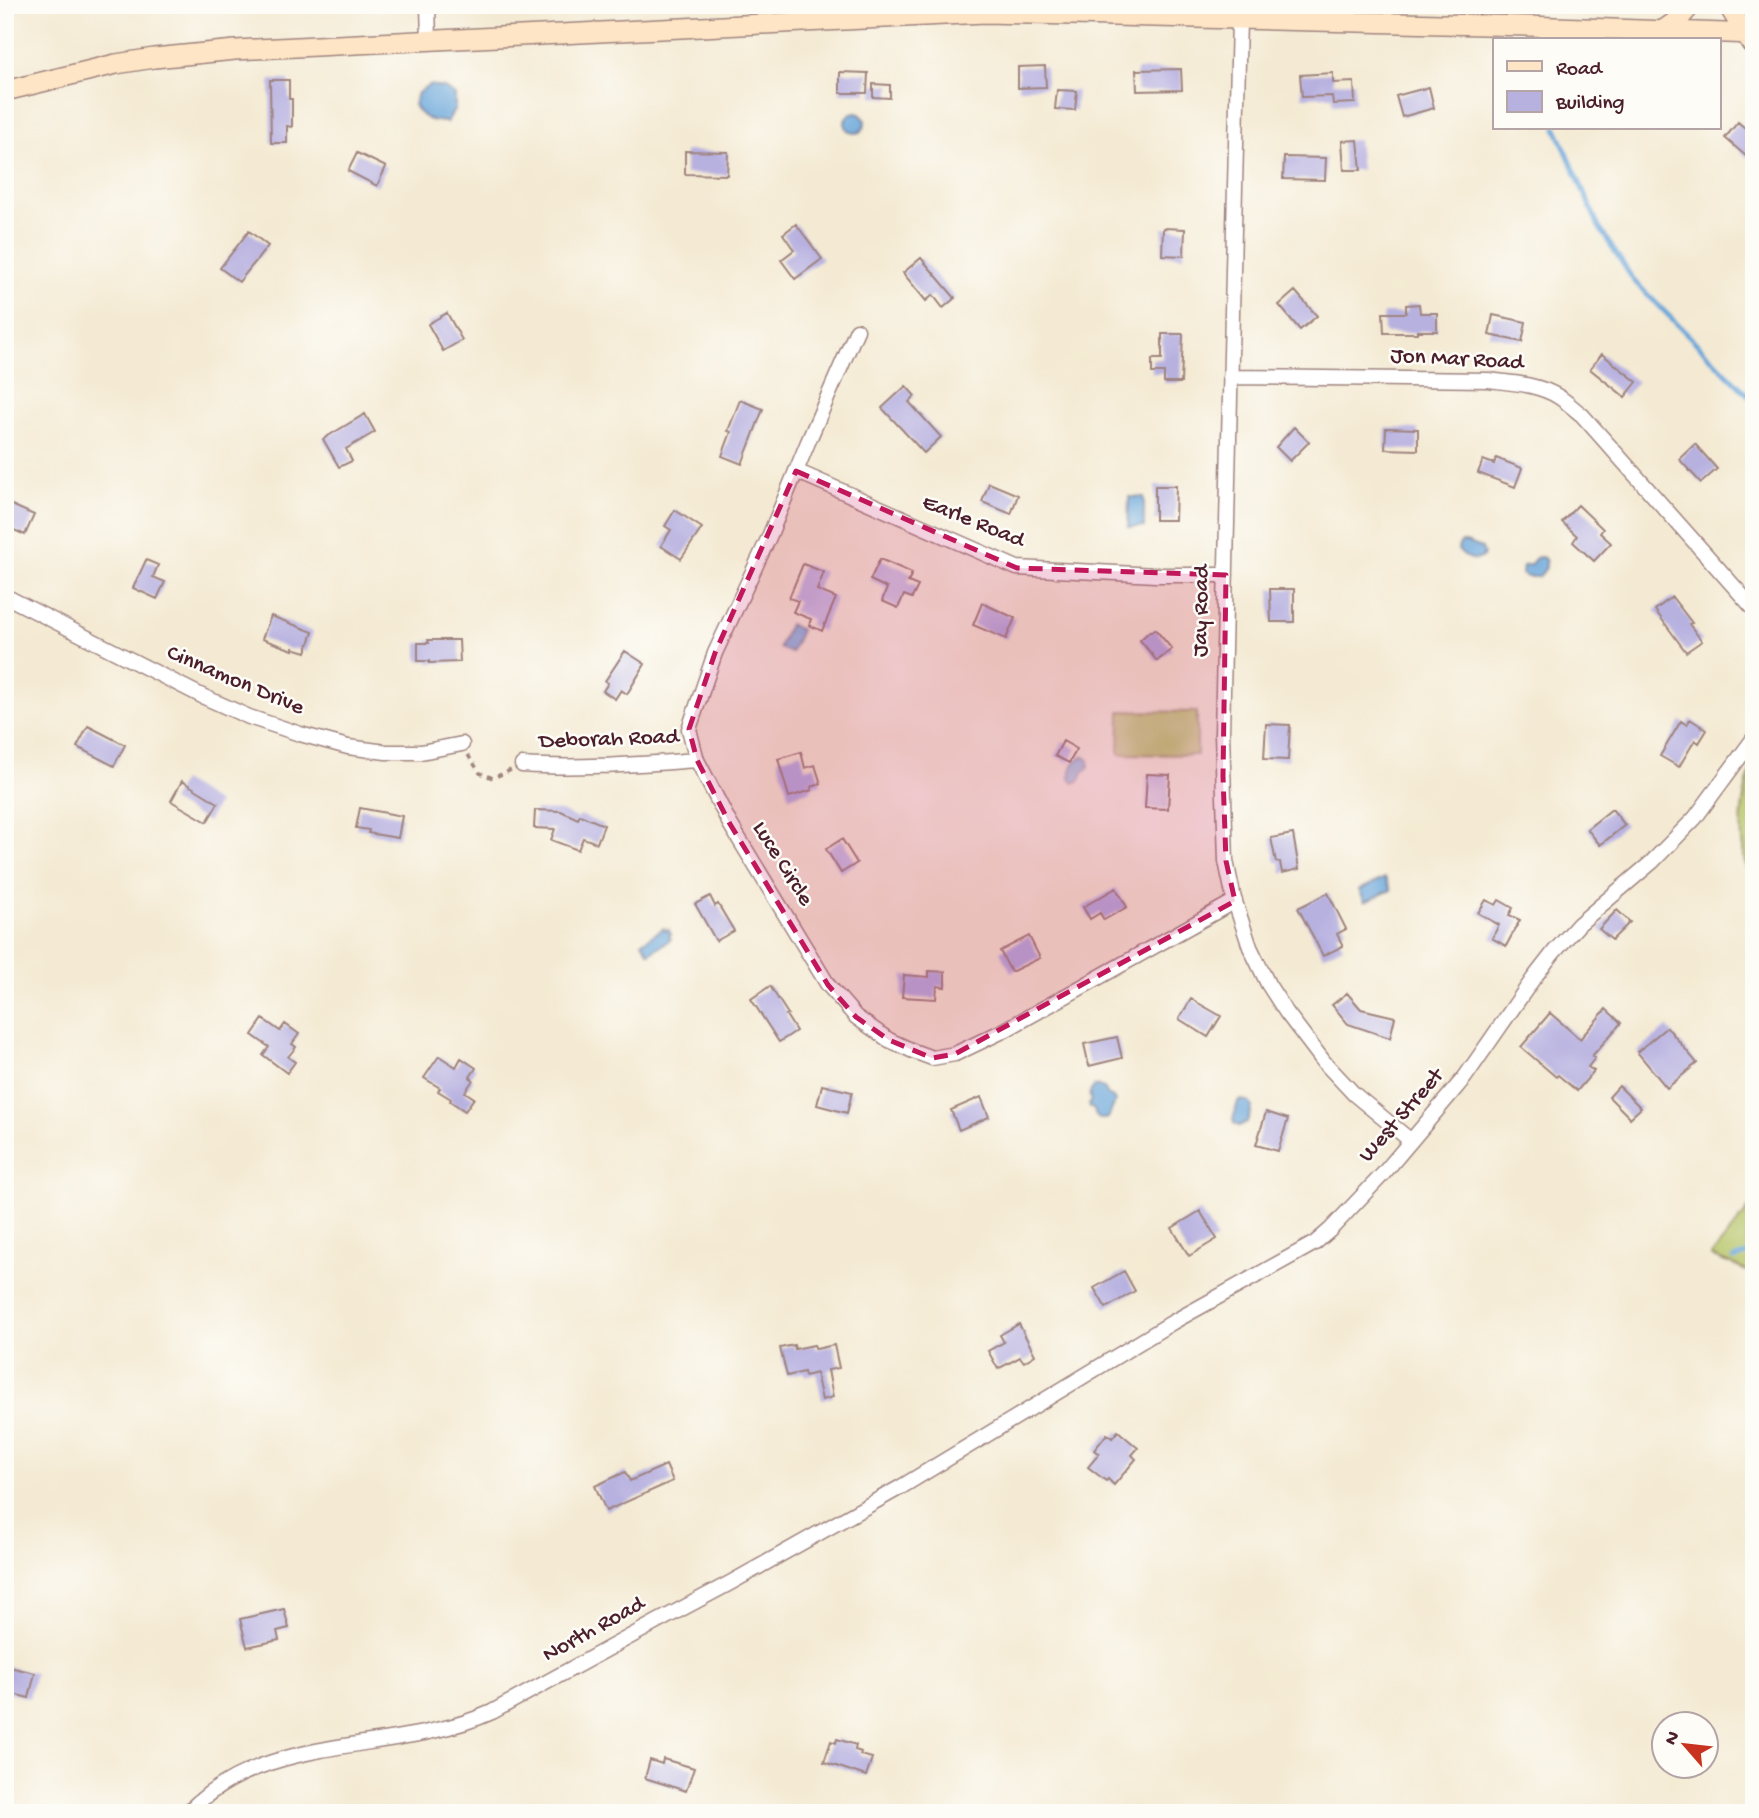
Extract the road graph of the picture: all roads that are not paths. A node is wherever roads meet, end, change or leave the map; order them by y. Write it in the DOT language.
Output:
graph roads {
  1 [pos="428,5"];
  2 [pos="1691,5"];
  3 [pos="1728,5"];
  4 [pos="1239,19"];
  5 [pos="1662,31"];
  6 [pos="1751,39"];
  7 [pos="429,40"];
  8 [pos="5,91"];
  9 [pos="857,330"];
  10 [pos="1230,377"];
  11 [pos="796,471"];
  12 [pos="1226,575"];
  13 [pos="5,596"];
  14 [pos="1754,609"];
  15 [pos="1754,738"];
  16 [pos="462,744"];
  17 [pos="697,760"];
  18 [pos="523,765"];
  19 [pos="1235,901"];
  20 [pos="1410,1141"];
  21 [pos="1001,1427"];
  22 [pos="187,1813"];
  1 -- 7 [label="street"];
  2 -- 5 [label="main road"];
  3 -- 6 [label="main road"];
  4 -- 5 [label="main road"];
  4 -- 7 [label="main road"];
  4 -- 10 [label="street, Jay Road"];
  5 -- 6 [label="main road"];
  7 -- 8 [label="main road"];
  9 -- 11 [label="street, Luce Circle"];
  10 -- 12 [label="street, Jay Road"];
  10 -- 14 [label="street, Jon Mar Road"];
  11 -- 12 [label="street, Earle Road"];
  11 -- 17 [label="street, Luce Circle"];
  12 -- 19 [label="street, Jay Road"];
  13 -- 16 [label="street, Cinnamon Drive"];
  15 -- 20 [label="street, West Street"];
  17 -- 18 [label="street, Deborah Road"];
  17 -- 19 [label="street, Luce Circle"];
  19 -- 20 [label="street, Jay Road"];
  20 -- 21 [label="street, West Street"];
  21 -- 22 [label="street, North Road"];
}
